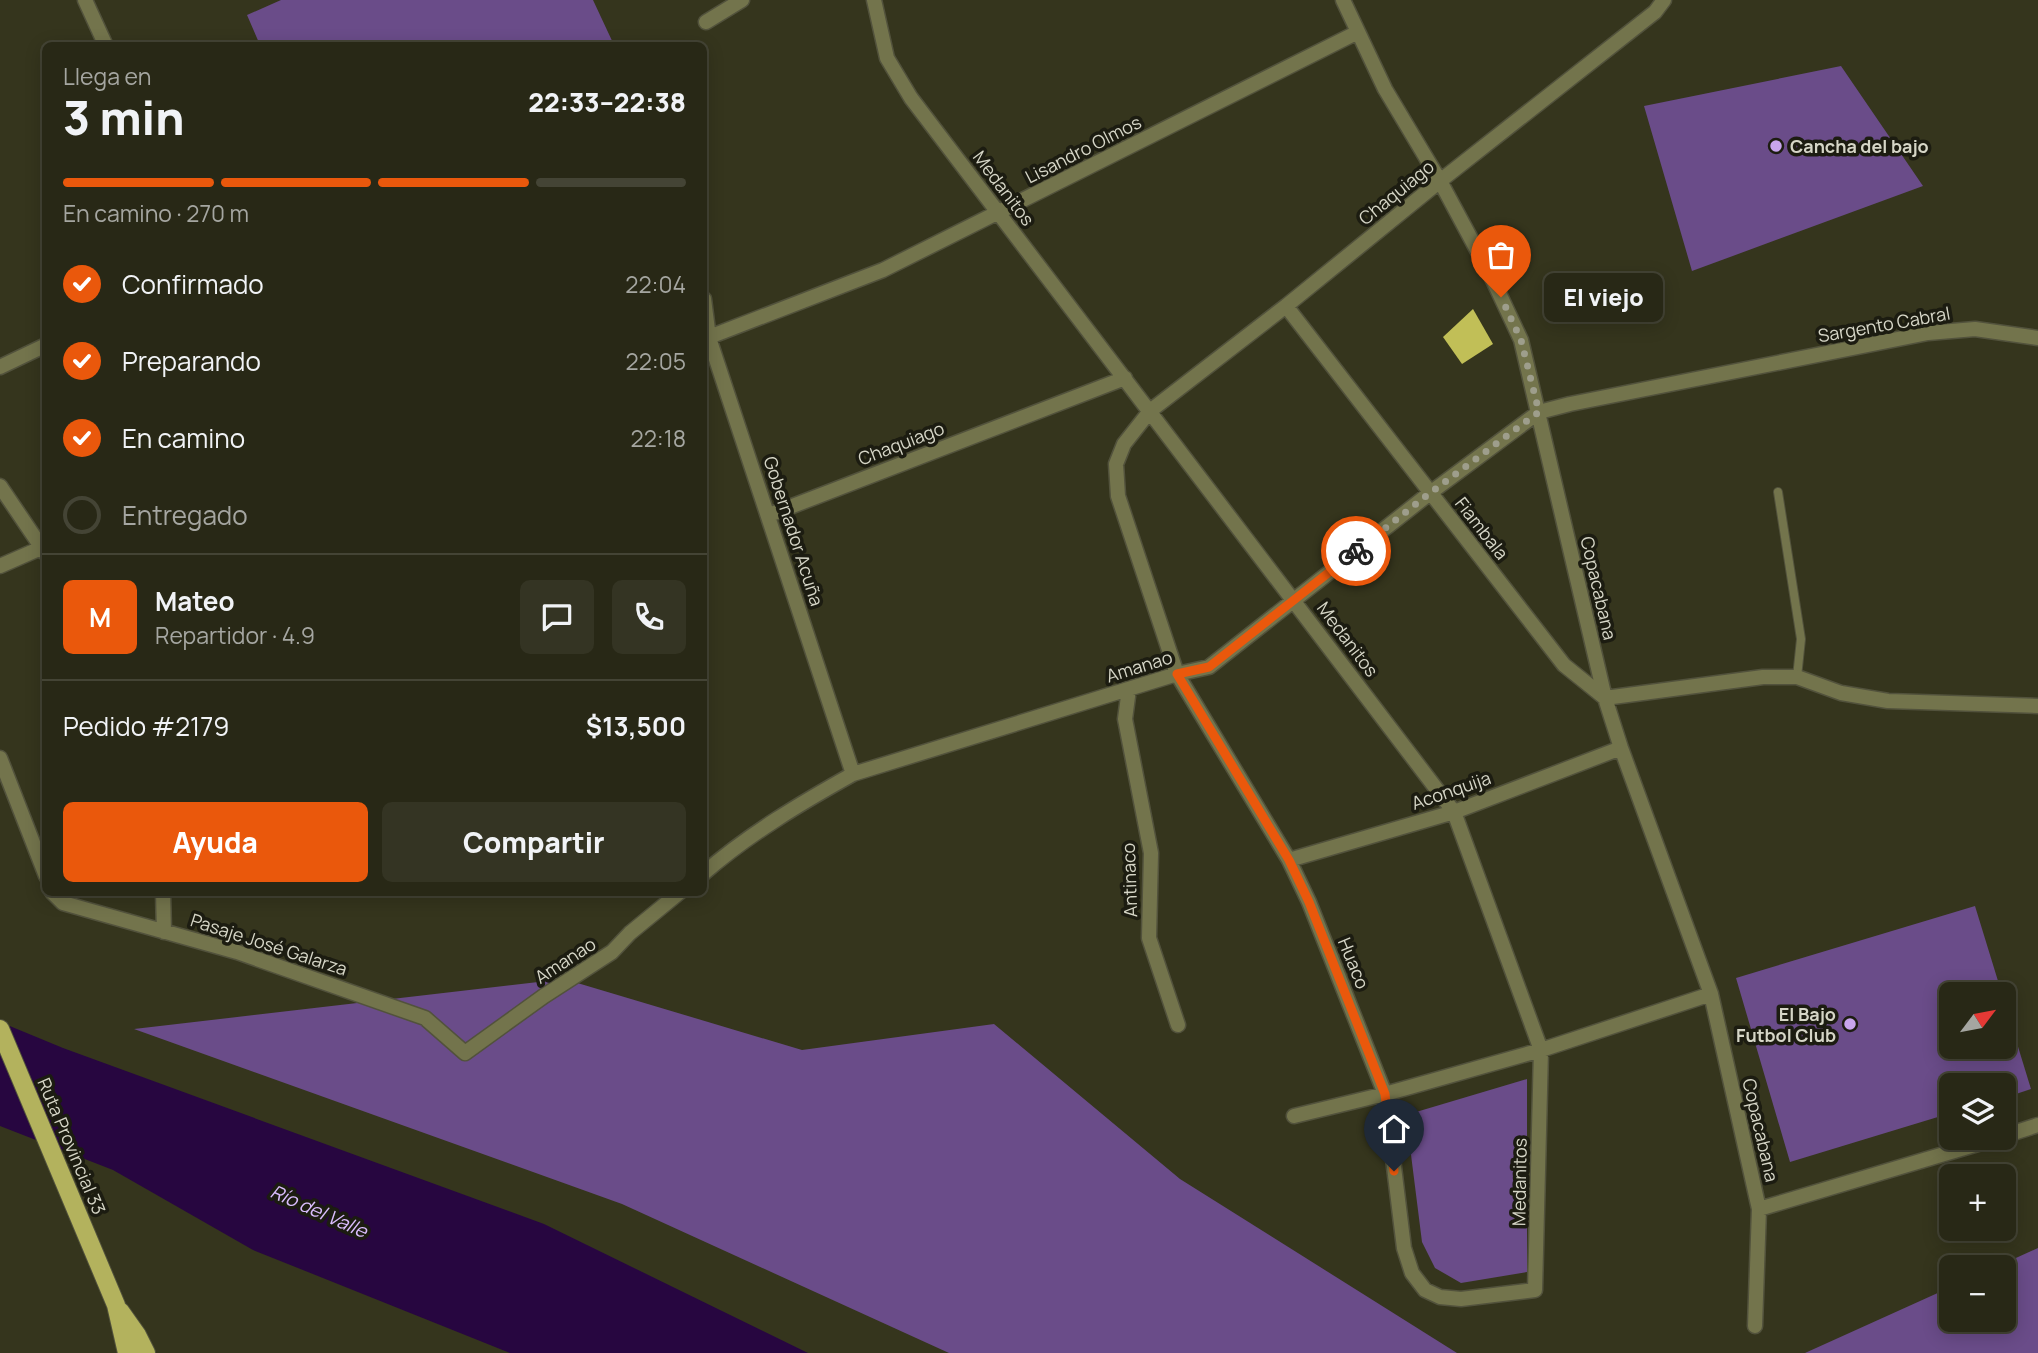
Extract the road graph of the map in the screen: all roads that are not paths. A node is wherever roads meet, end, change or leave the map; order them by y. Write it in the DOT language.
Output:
graph roads {
  1 [pos="85,0"];
  2 [pos="742,0"];
  3 [pos="874,0"];
  4 [pos="1343,0"];
  5 [pos="1664,0"];
  6 [pos="706,22"];
  7 [pos="1358,32"];
  8 [pos="104,42"];
  9 [pos="1440,181"];
  10 [pos="999,214"];
  11 [pos="1286,306"];
  12 [pos="707,338"];
  13 [pos="2038,338"];
  14 [pos="707,341"];
  15 [pos="42,347"];
  16 [pos="0,367"];
  17 [pos="1125,378"];
  18 [pos="1150,411"];
  19 [pos="1539,412"];
  20 [pos="0,486"];
  21 [pos="1778,492"];
  22 [pos="1430,493"];
  23 [pos="769,515"];
  24 [pos="42,549"];
  25 [pos="42,551"];
  26 [pos="0,566"];
  27 [pos="1295,600"];
  28 [pos="1177,674"];
  29 [pos="1797,677"];
  30 [pos="1129,689"];
  31 [pos="1605,698"];
  32 [pos="2038,706"];
  33 [pos="1621,748"];
  34 [pos="0,758"];
  35 [pos="853,774"];
  36 [pos="1454,812"];
  37 [pos="1289,860"];
  38 [pos="42,866"];
  39 [pos="707,870"];
  40 [pos="56,896"];
  41 [pos="163,896"];
  42 [pos="675,896"];
  43 [pos="164,932"];
  44 [pos="1711,994"];
  45 [pos="1178,1025"];
  46 [pos="0,1029"];
  47 [pos="1541,1050"];
  48 [pos="465,1053"];
  49 [pos="1385,1094"];
  50 [pos="1294,1116"];
  51 [pos="2038,1125"];
  52 [pos="2016,1132"];
  53 [pos="1957,1150"];
  54 [pos="1759,1209"];
  55 [pos="1425,1290"];
  56 [pos="116,1305"];
  57 [pos="1755,1326"];
  58 [pos="127,1353"];
  59 [pos="146,1353"];
  1 -- 8 [label="street"];
  2 -- 6 [label="street"];
  3 -- 10 [label="street, Medanitos"];
  4 -- 7 [label="street, Copacabana"];
  5 -- 9 [label="street, Chaquiago"];
  7 -- 9 [label="street, Copacabana"];
  7 -- 10 [label="street, Lisandro Olmos"];
  9 -- 11 [label="street, Chaquiago"];
  9 -- 19 [label="street, Copacabana"];
  10 -- 12 [label="street, Lisandro Olmos"];
  10 -- 17 [label="street, Medanitos"];
  11 -- 18 [label="street, Chaquiago"];
  11 -- 22 [label="street, Fiambala"];
  13 -- 19 [label="street, Sargento Cabral"];
  14 -- 23 [label="street, Gobernador Acuña"];
  15 -- 16 [label="street"];
  17 -- 18 [label="street, Medanitos"];
  17 -- 23 [label="street, Chaquiago"];
  18 -- 27 [label="street, Medanitos"];
  18 -- 28 [label="street"];
  19 -- 22 [label="street, Amanao"];
  19 -- 31 [label="street, Copacabana"];
  20 -- 24 [label="street"];
  21 -- 29 [label="lane"];
  22 -- 27 [label="street, Amanao"];
  22 -- 31 [label="street, Fiambala"];
  23 -- 35 [label="street, Gobernador Acuña"];
  25 -- 26 [label="street"];
  27 -- 28 [label="street, Amanao"];
  27 -- 36 [label="street, Medanitos"];
  28 -- 30 [label="street, Amanao"];
  28 -- 37 [label="street, Huaco"];
  29 -- 31 [label="street"];
  29 -- 32 [label="street"];
  30 -- 35 [label="street, Amanao"];
  30 -- 45 [label="street, Antinaco"];
  31 -- 33 [label="street, Copacabana"];
  33 -- 36 [label="street, Aconquija"];
  33 -- 44 [label="street, Copacabana"];
  34 -- 38 [label="street"];
  35 -- 39 [label="street, Amanao"];
  36 -- 37 [label="street, Aconquija"];
  36 -- 47 [label="street, Medanitos"];
  37 -- 49 [label="street, Huaco"];
  40 -- 43 [label="street, Pasaje José Galarza"];
  41 -- 43 [label="street"];
  42 -- 48 [label="street, Amanao"];
  43 -- 48 [label="street, Pasaje José Galarza"];
  44 -- 47 [label="street"];
  44 -- 54 [label="street, Copacabana"];
  46 -- 56 [label="main road, Ruta Provincial 33"];
  47 -- 49 [label="street"];
  47 -- 55 [label="street, Medanitos"];
  49 -- 50 [label="street"];
  49 -- 55 [label="street, Huaco"];
  51 -- 52 [label="street"];
  53 -- 54 [label="street"];
  54 -- 57 [label="street, Copacabana"];
  56 -- 58 [label="main road"];
  56 -- 59 [label="main road"];
}
